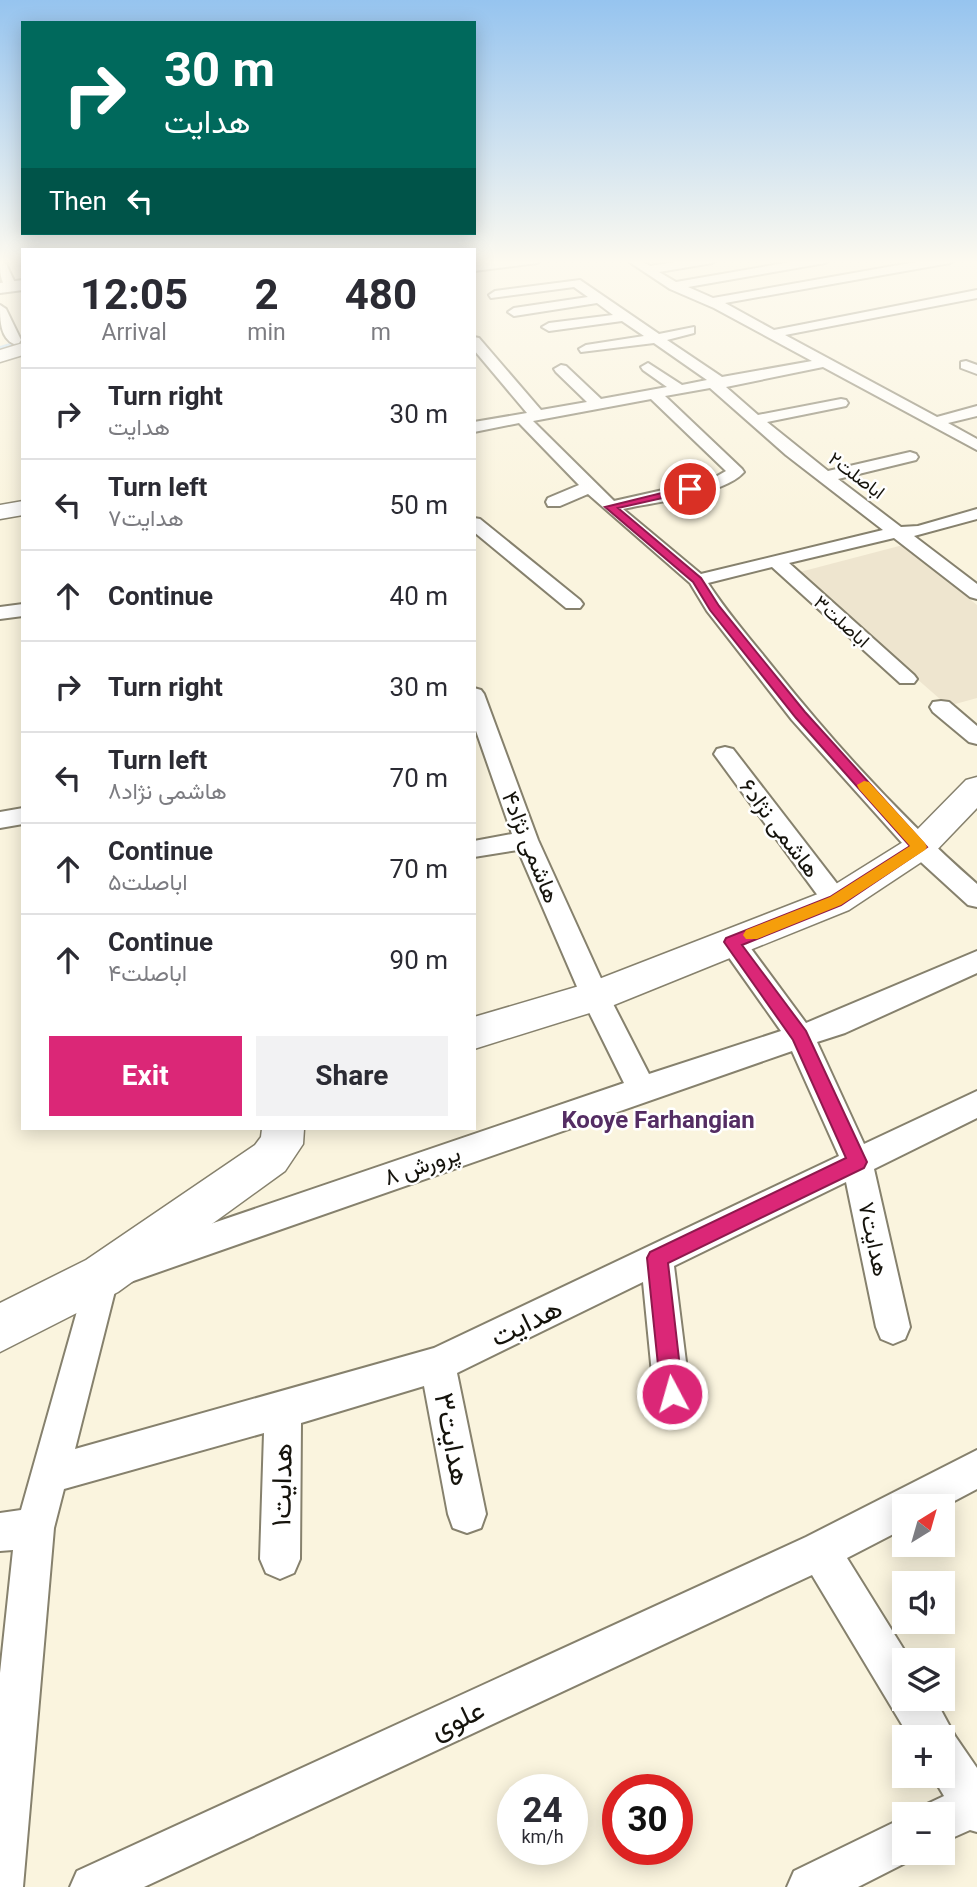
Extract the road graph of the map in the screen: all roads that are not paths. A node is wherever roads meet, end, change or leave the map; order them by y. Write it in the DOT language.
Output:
graph roads {
  1 [pos="482,347"];
  2 [pos="599,347"];
  3 [pos="666,347"];
  4 [pos="795,347"];
  5 [pos="586,349"];
  6 [pos="824,363"];
  7 [pos="648,368"];
  8 [pos="561,369"];
  9 [pos="719,384"];
  10 [pos="682,390"];
  11 [pos="656,395"];
  12 [pos="841,403"];
  13 [pos="599,405"];
  14 [pos="977,411"];
  15 [pos="529,416"];
  16 [pos="755,420"];
  17 [pos="935,422"];
  18 [pos="476,427"];
  19 [pos="977,446"];
  20 [pos="792,452"];
  21 [pos="909,457"];
  22 [pos="824,477"];
  23 [pos="590,487"];
  24 [pos="977,501"];
  25 [pos="554,502"];
  26 [pos="610,507"];
  27 [pos="21,508"];
  28 [pos="0,512"];
  29 [pos="977,514"];
  30 [pos="476,525"];
  31 [pos="896,532"];
  32 [pos="777,562"];
  33 [pos="697,580"];
  34 [pos="977,593"];
  35 [pos="573,604"];
  36 [pos="21,610"];
  37 [pos="0,613"];
  38 [pos="907,679"];
  39 [pos="476,700"];
  40 [pos="941,707"];
  41 [pos="977,737"];
  42 [pos="725,754"];
  43 [pos="977,788"];
  44 [pos="526,840"];
  45 [pos="920,847"];
  46 [pos="476,849"];
  47 [pos="977,898"];
  48 [pos="836,901"];
  49 [pos="732,942"];
  50 [pos="977,961"];
  51 [pos="595,996"];
  52 [pos="476,1032"];
  53 [pos="800,1036"];
  54 [pos="642,1089"];
  55 [pos="977,1104"];
  56 [pos="283,1130"];
  57 [pos="857,1162"];
  58 [pos="657,1258"];
  59 [pos="102,1276"];
  60 [pos="893,1327"];
  61 [pos="0,1328"];
  62 [pos="438,1364"];
  63 [pos="672,1394"];
  64 [pos="283,1410"];
  65 [pos="977,1469"];
  66 [pos="50,1474"];
  67 [pos="930,1494"];
  68 [pos="467,1514"];
  69 [pos="892,1514"];
  70 [pos="18,1530"];
  71 [pos="820,1551"];
  72 [pos="280,1559"];
  73 [pos="892,1669"];
  74 [pos="955,1780"];
  75 [pos="968,1809"];
  76 [pos="892,1846"];
  77 [pos="0,1887"];
  78 [pos="93,1887"];
  79 [pos="810,1887"];
  1 -- 15 [label="street"];
  2 -- 5 [label="street"];
  3 -- 9 [label="street"];
  4 -- 6 [label="street"];
  6 -- 9 [label="street"];
  6 -- 17 [label="street"];
  7 -- 10 [label="street"];
  8 -- 13 [label="street"];
  9 -- 10 [label="street"];
  9 -- 16 [label="street"];
  10 -- 11 [label="street"];
  11 -- 13 [label="street"];
  11 -- 26 [label="street"];
  12 -- 16 [label="street"];
  13 -- 15 [label="street"];
  14 -- 17 [label="street"];
  15 -- 18 [label="street"];
  15 -- 23 [label="street"];
  16 -- 20 [label="street"];
  17 -- 19 [label="street"];
  20 -- 22 [label="street, اباصلت۲"];
  21 -- 22 [label="street"];
  22 -- 31 [label="street, اباصلت۲"];
  23 -- 25 [label="street"];
  23 -- 26 [label="street"];
  24 -- 31 [label="street"];
  26 -- 33 [label="street"];
  27 -- 28 [label="street"];
  29 -- 31 [label="street"];
  30 -- 35 [label="street"];
  31 -- 32 [label="street"];
  31 -- 34 [label="street, اباصلت۲"];
  32 -- 33 [label="street"];
  32 -- 38 [label="street, اباصلت۳"];
  33 -- 45 [label="street"];
  36 -- 37 [label="street"];
  39 -- 44 [label="street, هاشمی نژاد۴"];
  40 -- 41 [label="street"];
  42 -- 48 [label="street, هاشمی نژاد۶"];
  43 -- 45 [label="street"];
  44 -- 46 [label="street"];
  44 -- 51 [label="street, هاشمی نژاد۴"];
  45 -- 47 [label="street"];
  45 -- 48 [label="street"];
  48 -- 49 [label="street"];
  49 -- 51 [label="street"];
  49 -- 53 [label="street, هدایت۷"];
  50 -- 53 [label="street, پرورش ۸"];
  51 -- 52 [label="street"];
  51 -- 54 [label="street, هاشمی نژاد۴"];
  53 -- 54 [label="street, پرورش ۸"];
  53 -- 57 [label="street, هدایت۷"];
  54 -- 59 [label="street, پرورش ۸"];
  55 -- 57 [label="street, هدایت"];
  56 -- 59 [label="street"];
  57 -- 58 [label="street, هدایت"];
  57 -- 60 [label="street, هدایت۷"];
  58 -- 62 [label="street, هدایت"];
  58 -- 63 [label="street"];
  59 -- 61 [label="street"];
  59 -- 66 [label="street"];
  62 -- 64 [label="street, هدایت"];
  62 -- 68 [label="street, هدایت۳"];
  64 -- 66 [label="street, هدایت"];
  64 -- 72 [label="street, هدایت۱"];
  65 -- 67 [label="street"];
  66 -- 70 [label="street"];
  69 -- 71 [label="street"];
  70 -- 77 [label="street"];
  71 -- 73 [label="street"];
  71 -- 78 [label="street, علوی"];
  74 -- 75 [label="street"];
  76 -- 79 [label="street"];
}
